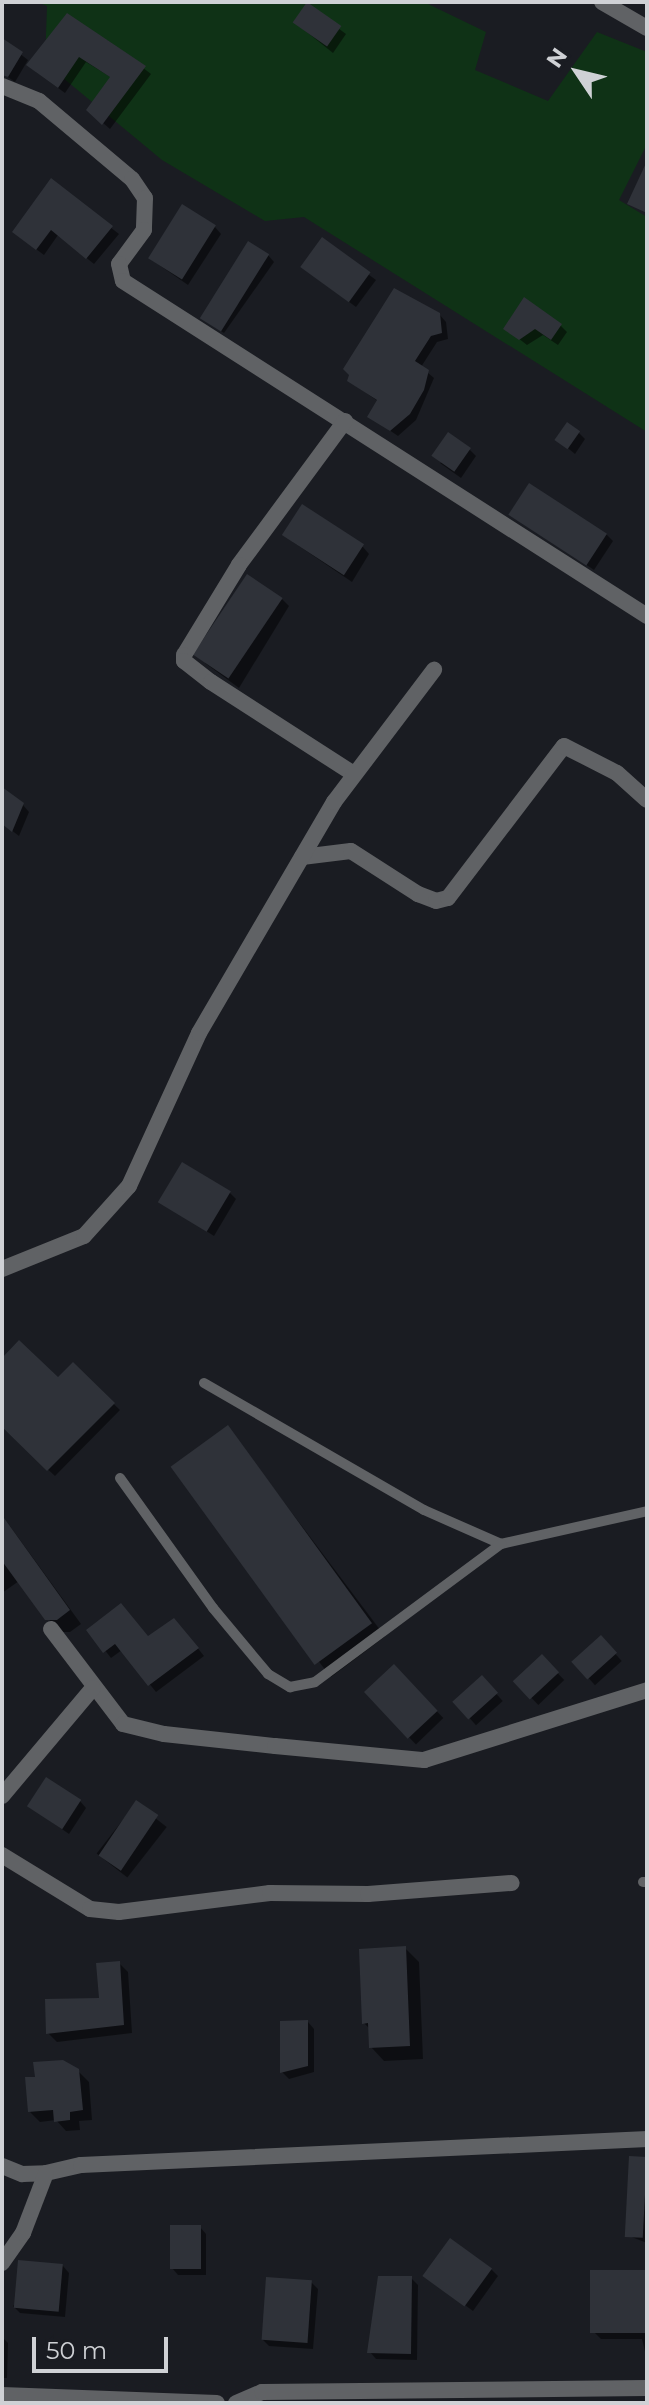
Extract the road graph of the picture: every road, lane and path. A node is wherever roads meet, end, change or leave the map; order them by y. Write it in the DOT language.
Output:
graph roads {
  1 [pos="602,2"];
  2 [pos="647,28"];
  3 [pos="2,86"];
  4 [pos="345,421"];
  5 [pos="647,616"];
  6 [pos="434,670"];
  7 [pos="354,774"];
  8 [pos="647,800"];
  9 [pos="302,857"];
  10 [pos="2,1269"];
  11 [pos="204,1383"];
  12 [pos="120,1478"];
  13 [pos="647,1511"];
  14 [pos="501,1544"];
  15 [pos="51,1629"];
  16 [pos="93,1688"];
  17 [pos="647,1690"];
  18 [pos="2,1796"];
  19 [pos="2,1855"];
  20 [pos="512,1883"];
  21 [pos="647,2139"];
  22 [pos="2,2166"];
  23 [pos="46,2173"];
  24 [pos="2,2263"];
  25 [pos="647,2388"];
  26 [pos="5,2398"];
  27 [pos="217,2403"];
  28 [pos="236,2403"];
  1 -- 2 [label="street"];
  3 -- 4 [label="street"];
  4 -- 5 [label="street"];
  4 -- 7 [label="street"];
  6 -- 7 [label="street"];
  7 -- 9 [label="street"];
  8 -- 9 [label="street"];
  9 -- 10 [label="street"];
  11 -- 14 [label="lane"];
  12 -- 14 [label="lane"];
  13 -- 14 [label="lane"];
  15 -- 16 [label="street"];
  16 -- 17 [label="street"];
  16 -- 18 [label="street"];
  19 -- 20 [label="street"];
  21 -- 23 [label="street"];
  22 -- 23 [label="street"];
  23 -- 24 [label="street"];
  25 -- 28 [label="street"];
  26 -- 27 [label="street"];
}
